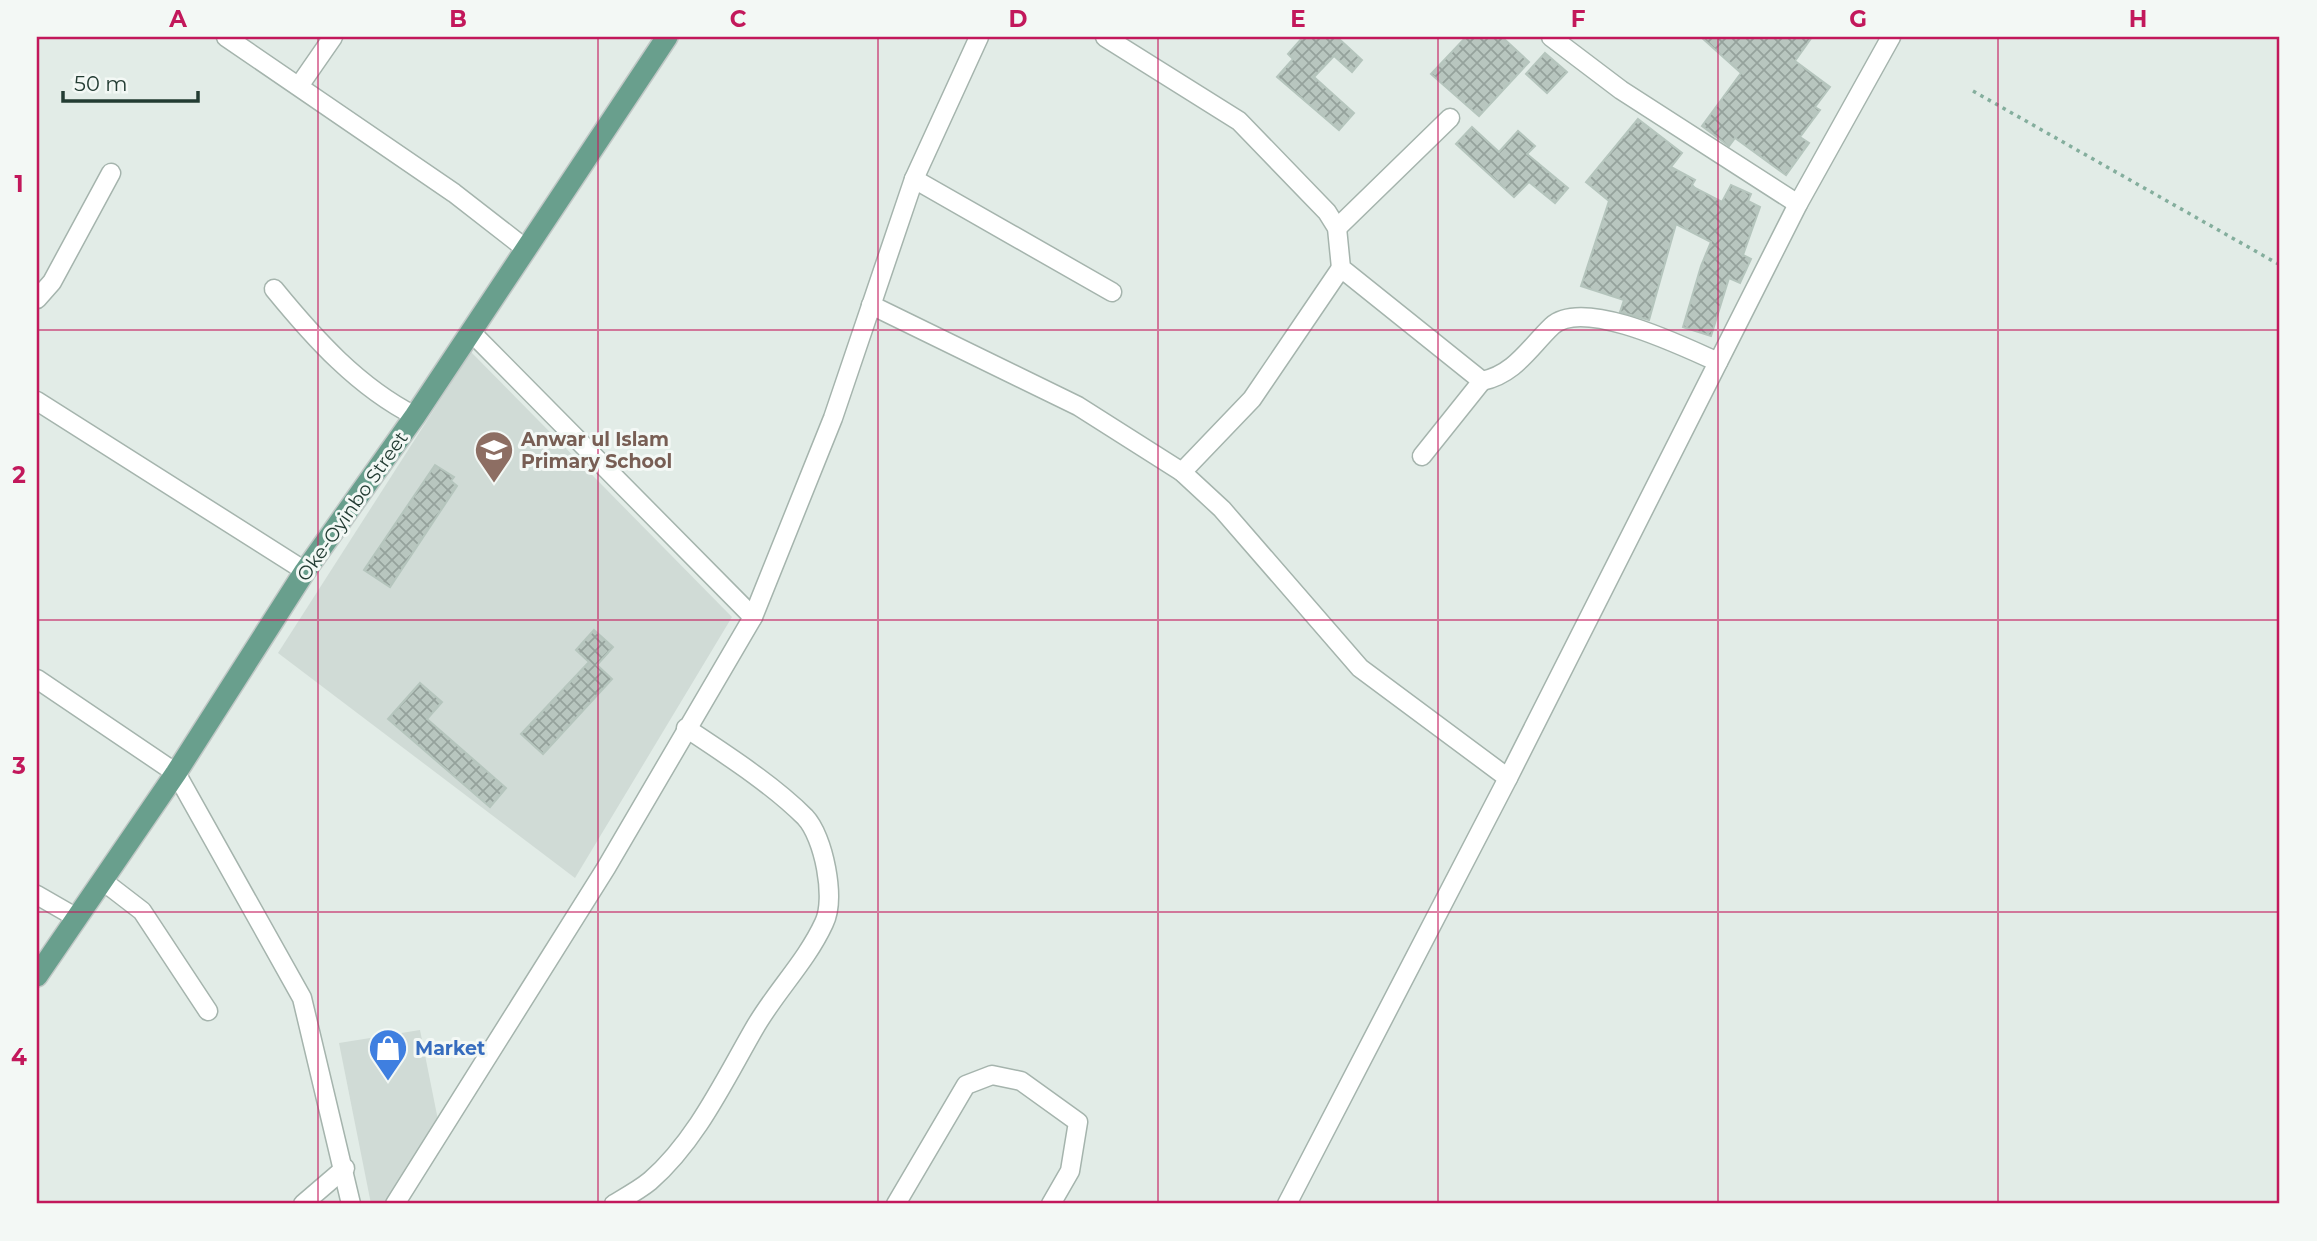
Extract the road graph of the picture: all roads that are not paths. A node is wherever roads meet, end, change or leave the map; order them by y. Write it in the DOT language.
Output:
graph roads {
  1 [pos="226,37"];
  2 [pos="333,37"];
  3 [pos="667,37"];
  4 [pos="979,37"];
  5 [pos="1105,37"];
  6 [pos="1551,37"];
  7 [pos="1891,37"];
  8 [pos="299,86"];
  9 [pos="1450,118"];
  10 [pos="111,173"];
  11 [pos="914,179"];
  12 [pos="1798,204"];
  13 [pos="1338,228"];
  14 [pos="526,249"];
  15 [pos="1340,268"];
  16 [pos="274,289"];
  17 [pos="1112,292"];
  18 [pos="37,299"];
  19 [pos="871,305"];
  20 [pos="471,332"];
  21 [pos="1718,362"];
  22 [pos="1482,381"];
  23 [pos="37,401"];
  24 [pos="415,416"];
  25 [pos="1422,456"];
  26 [pos="1182,472"];
  27 [pos="305,571"];
  28 [pos="753,617"];
  29 [pos="37,679"];
  30 [pos="687,728"];
  31 [pos="176,773"];
  32 [pos="1508,778"];
  33 [pos="103,881"];
  34 [pos="37,895"];
  35 [pos="77,918"];
  36 [pos="37,976"];
  37 [pos="208,1011"];
  38 [pos="345,1168"];
  39 [pos="303,1204"];
  40 [pos="351,1204"];
  41 [pos="395,1204"];
  42 [pos="614,1204"];
  43 [pos="895,1204"];
  44 [pos="1051,1204"];
  45 [pos="1287,1204"];
  1 -- 8 [label="street"];
  2 -- 8 [label="street"];
  3 -- 14 [label="main road, Oke-Oyinbo Street"];
  4 -- 11 [label="street"];
  5 -- 13 [label="street"];
  6 -- 12 [label="street"];
  7 -- 12 [label="street"];
  8 -- 14 [label="street"];
  9 -- 13 [label="street"];
  10 -- 18 [label="street"];
  11 -- 17 [label="street"];
  11 -- 19 [label="street"];
  12 -- 21 [label="street"];
  13 -- 15 [label="street"];
  14 -- 20 [label="main road, Oke-Oyinbo Street"];
  15 -- 22 [label="street"];
  15 -- 26 [label="street"];
  16 -- 24 [label="street"];
  19 -- 26 [label="street"];
  19 -- 28 [label="street"];
  20 -- 24 [label="main road, Oke-Oyinbo Street"];
  20 -- 28 [label="street"];
  21 -- 22 [label="street"];
  21 -- 32 [label="street"];
  22 -- 25 [label="street"];
  23 -- 27 [label="street"];
  24 -- 27 [label="main road, Oke-Oyinbo Street"];
  26 -- 32 [label="street"];
  27 -- 31 [label="main road, Oke-Oyinbo Street"];
  28 -- 30 [label="street"];
  29 -- 31 [label="street"];
  30 -- 41 [label="street"];
  30 -- 42 [label="street"];
  31 -- 33 [label="main road, Oke-Oyinbo Street"];
  31 -- 38 [label="street"];
  32 -- 45 [label="street"];
  33 -- 35 [label="main road, Oke-Oyinbo Street"];
  33 -- 37 [label="street"];
  34 -- 35 [label="street"];
  35 -- 36 [label="main road, Oke-Oyinbo Street"];
  38 -- 39 [label="street"];
  38 -- 40 [label="street"];
  43 -- 44 [label="street"];
}
